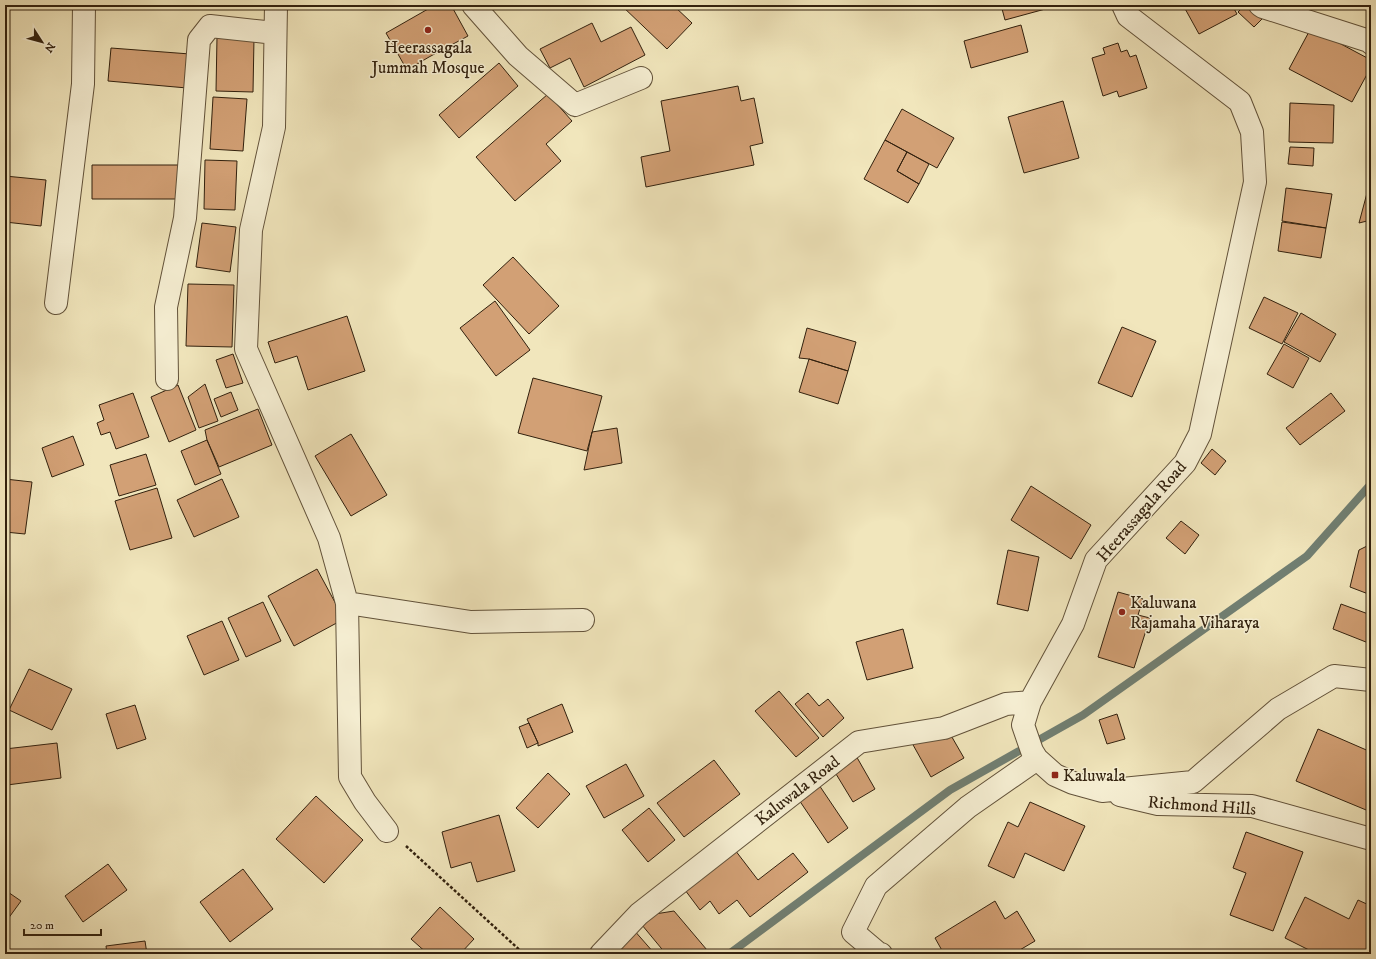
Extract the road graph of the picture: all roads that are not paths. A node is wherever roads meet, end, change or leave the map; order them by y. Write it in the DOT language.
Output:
graph roads {
  1 [pos="84,5"];
  2 [pos="276,5"];
  3 [pos="473,5"];
  4 [pos="1123,5"];
  5 [pos="1260,5"];
  6 [pos="275,33"];
  7 [pos="1371,43"];
  8 [pos="640,78"];
  9 [pos="56,303"];
  10 [pos="167,379"];
  11 [pos="347,603"];
  12 [pos="584,620"];
  13 [pos="1371,680"];
  14 [pos="1030,702"];
  15 [pos="1034,755"];
  16 [pos="1102,792"];
  17 [pos="387,831"];
  18 [pos="1371,839"];
  19 [pos="601,954"];
  20 [pos="881,954"];
  1 -- 9 [label="street"];
  2 -- 6 [label="street"];
  3 -- 8 [label="street"];
  4 -- 14 [label="street, Heerassagala Road"];
  5 -- 7 [label="street"];
  6 -- 10 [label="street"];
  6 -- 11 [label="street"];
  11 -- 12 [label="street"];
  11 -- 17 [label="street"];
  13 -- 16 [label="street"];
  14 -- 15 [label="street, Heerassagala Road"];
  14 -- 19 [label="street, Kaluwala Road"];
  15 -- 16 [label="street"];
  15 -- 20 [label="street"];
  16 -- 18 [label="street, Richmond Hills"];
}
